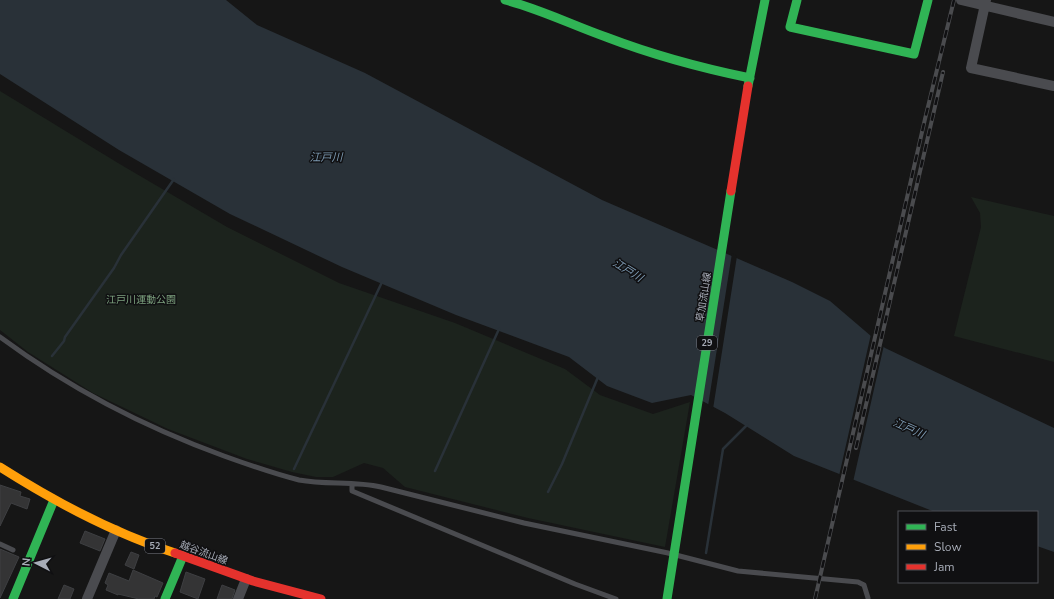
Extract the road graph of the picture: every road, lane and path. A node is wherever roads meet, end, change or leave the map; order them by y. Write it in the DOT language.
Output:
graph roads {
  1 [pos="505,0"];
  2 [pos="765,0"];
  3 [pos="797,0"];
  4 [pos="928,0"];
  5 [pos="961,0"];
  6 [pos="522,2"];
  7 [pos="985,3"];
  8 [pos="1054,22"];
  9 [pos="749,82"];
  10 [pos="1054,86"];
  11 [pos="0,337"];
  12 [pos="0,467"];
  13 [pos="352,484"];
  14 [pos="54,500"];
  15 [pos="116,530"];
  16 [pos="0,544"];
  17 [pos="13,550"];
  18 [pos="183,556"];
  19 [pos="246,579"];
  20 [pos="289,595"];
  21 [pos="13,599"];
  22 [pos="88,599"];
  23 [pos="165,599"];
  24 [pos="238,599"];
  25 [pos="321,599"];
  26 [pos="616,599"];
  27 [pos="667,599"];
  28 [pos="869,599"];
  1 -- 6 [label="main road"];
  2 -- 9 [label="main road, 草加流山線 / 29"];
  3 -- 4 [label="main road"];
  5 -- 7 [label="street"];
  6 -- 9 [label="main road"];
  7 -- 8 [label="street"];
  7 -- 10 [label="street"];
  9 -- 27 [label="main road, 草加流山線 / 29, bridge"];
  11 -- 13 [label="lane"];
  12 -- 14 [label="main road, 越谷流山線 / 52"];
  13 -- 26 [label="lane"];
  13 -- 28 [label="lane"];
  14 -- 15 [label="main road, 越谷流山線 / 52"];
  14 -- 21 [label="main road"];
  15 -- 18 [label="main road, 越谷流山線 / 52"];
  15 -- 22 [label="street"];
  16 -- 17 [label="lane"];
  18 -- 19 [label="main road, 越谷流山線 / 52"];
  18 -- 23 [label="main road"];
  19 -- 20 [label="main road, 越谷流山線 / 52"];
  19 -- 24 [label="street"];
  20 -- 25 [label="main road, 越谷流山線 / 52"];
}
